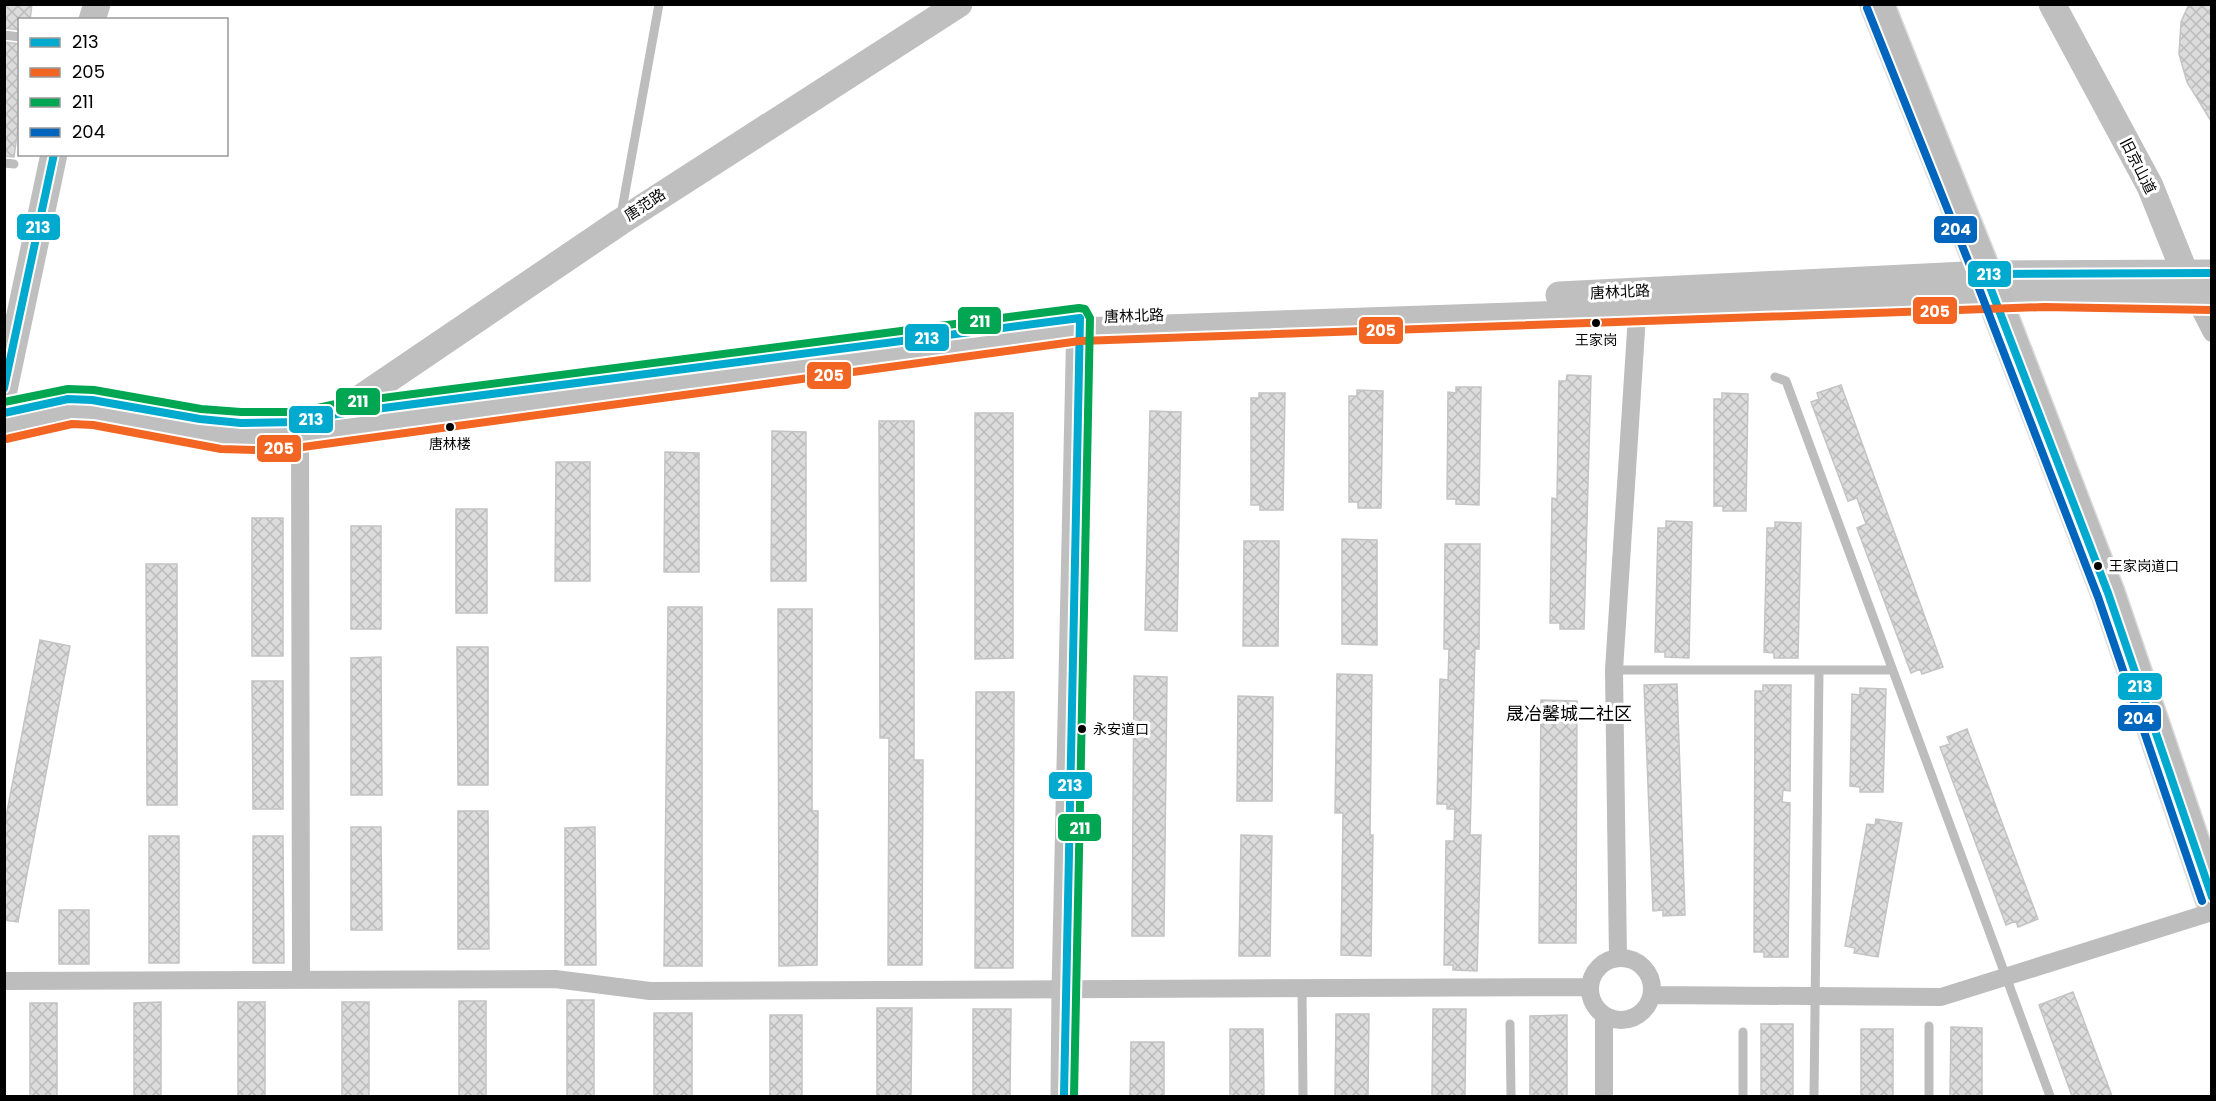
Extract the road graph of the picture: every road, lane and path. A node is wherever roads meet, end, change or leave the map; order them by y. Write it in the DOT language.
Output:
graph roads {
  1 [pos="659,4"];
  2 [pos="958,4"];
  3 [pos="1877,4"];
  4 [pos="2052,4"];
  5 [pos="54,156"];
  6 [pos="620,222"];
  7 [pos="2199,273"];
  8 [pos="1990,287"];
  9 [pos="2203,300"];
  10 [pos="1638,301"];
  11 [pos="1079,324"];
  12 [pos="2211,333"];
  13 [pos="1775,377"];
  14 [pos="4,390"];
  15 [pos="4,413"];
  16 [pos="337,414"];
  17 [pos="4,429"];
  18 [pos="301,429"];
  19 [pos="1614,670"];
  20 [pos="1819,670"];
  21 [pos="1892,670"];
  22 [pos="2211,898"];
  23 [pos="2211,912"];
  24 [pos="1618,957"];
  25 [pos="301,980"];
  26 [pos="4,981"];
  27 [pos="1589,987"];
  28 [pos="1302,988"];
  29 [pos="1065,990"];
  30 [pos="1652,995"];
  31 [pos="1815,996"];
  32 [pos="1604,1016"];
  33 [pos="1510,1024"];
  34 [pos="1929,1026"];
  35 [pos="1743,1032"];
  36 [pos="1064,1096"];
  37 [pos="1303,1096"];
  38 [pos="1511,1096"];
  39 [pos="1604,1096"];
  40 [pos="1743,1096"];
  41 [pos="1814,1096"];
  42 [pos="1929,1096"];
  43 [pos="2050,1096"];
  1 -- 6 [label="lane"];
  2 -- 6 [label="main road, 唐范路"];
  3 -- 8 [label="highway"];
  4 -- 7 [label="main road, 旧京山道"];
  5 -- 14 [label="main road"];
  6 -- 16 [label="main road, 唐范路"];
  7 -- 8 [label="main road"];
  7 -- 9 [label="main road, 旧京山道"];
  8 -- 9 [label="main road"];
  8 -- 10 [label="main road, 唐林北路"];
  8 -- 22 [label="highway"];
  9 -- 12 [label="street, 旧京山道"];
  10 -- 11 [label="main road, 唐林北路"];
  10 -- 19 [label="street"];
  11 -- 16 [label="main road, 唐林北路"];
  11 -- 18 [label="main road, 唐林北路"];
  11 -- 29 [label="main road"];
  13 -- 21 [label="lane"];
  15 -- 18 [label="main road, 唐林北路"];
  16 -- 18 [label="main road, 唐林北路"];
  17 -- 18 [label="main road, 唐林北路"];
  18 -- 25 [label="street"];
  19 -- 20 [label="lane"];
  19 -- 24 [label="street"];
  20 -- 21 [label="lane"];
  20 -- 31 [label="lane"];
  21 -- 43 [label="lane"];
  23 -- 31 [label="street"];
  24 -- 27 [label="street"];
  24 -- 30 [label="street"];
  25 -- 26 [label="street"];
  25 -- 29 [label="street"];
  27 -- 28 [label="street"];
  27 -- 32 [label="street"];
  28 -- 29 [label="street"];
  28 -- 37 [label="lane"];
  29 -- 36 [label="main road"];
  30 -- 31 [label="street"];
  30 -- 32 [label="street"];
  31 -- 41 [label="lane"];
  32 -- 39 [label="street"];
  33 -- 38 [label="lane"];
  34 -- 42 [label="lane"];
  35 -- 40 [label="lane"];
}
